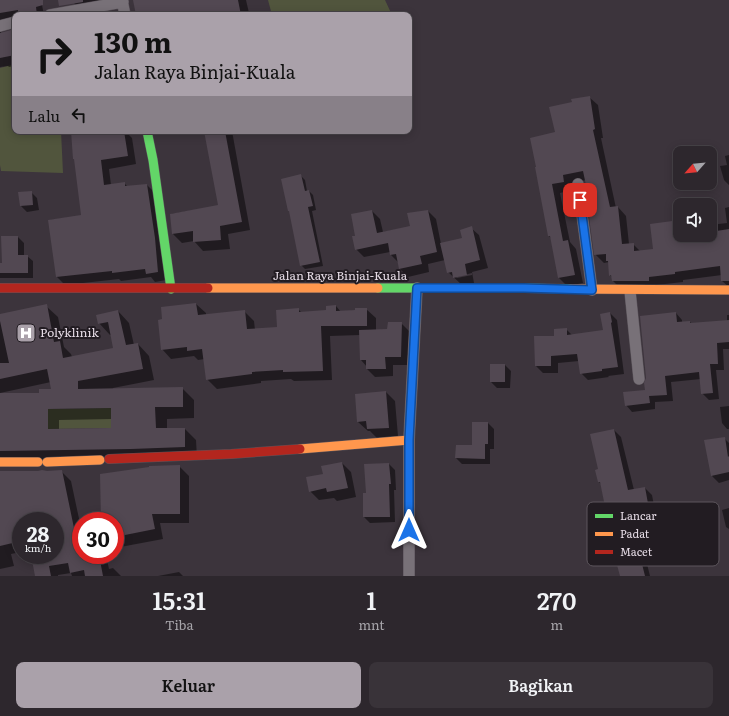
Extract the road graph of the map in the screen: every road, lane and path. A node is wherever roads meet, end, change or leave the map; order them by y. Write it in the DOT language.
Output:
graph roads {
  1 [pos="123,1"];
  2 [pos="66,12"];
  3 [pos="125,12"];
  4 [pos="12,23"];
  5 [pos="0,26"];
  6 [pos="148,134"];
  7 [pos="578,184"];
  8 [pos="0,288"];
  9 [pos="417,288"];
  10 [pos="171,289"];
  11 [pos="592,290"];
  12 [pos="630,290"];
  13 [pos="729,290"];
  14 [pos="640,379"];
  15 [pos="409,440"];
  16 [pos="0,462"];
  17 [pos="409,576"];
  1 -- 2 [label="street"];
  1 -- 3 [label="street"];
  4 -- 5 [label="street"];
  6 -- 10 [label="main road"];
  7 -- 11 [label="street"];
  8 -- 10 [label="main road, Jalan Raya Binjai-Kuala"];
  9 -- 10 [label="main road, Jalan Raya Binjai-Kuala"];
  9 -- 11 [label="main road, Jalan Raya Binjai-Kuala"];
  9 -- 15 [label="street"];
  11 -- 12 [label="main road, Jalan Raya Binjai-Kuala"];
  12 -- 13 [label="main road, Jalan Raya Binjai-Kuala"];
  12 -- 14 [label="street"];
  15 -- 16 [label="main road"];
  15 -- 17 [label="street"];
}
